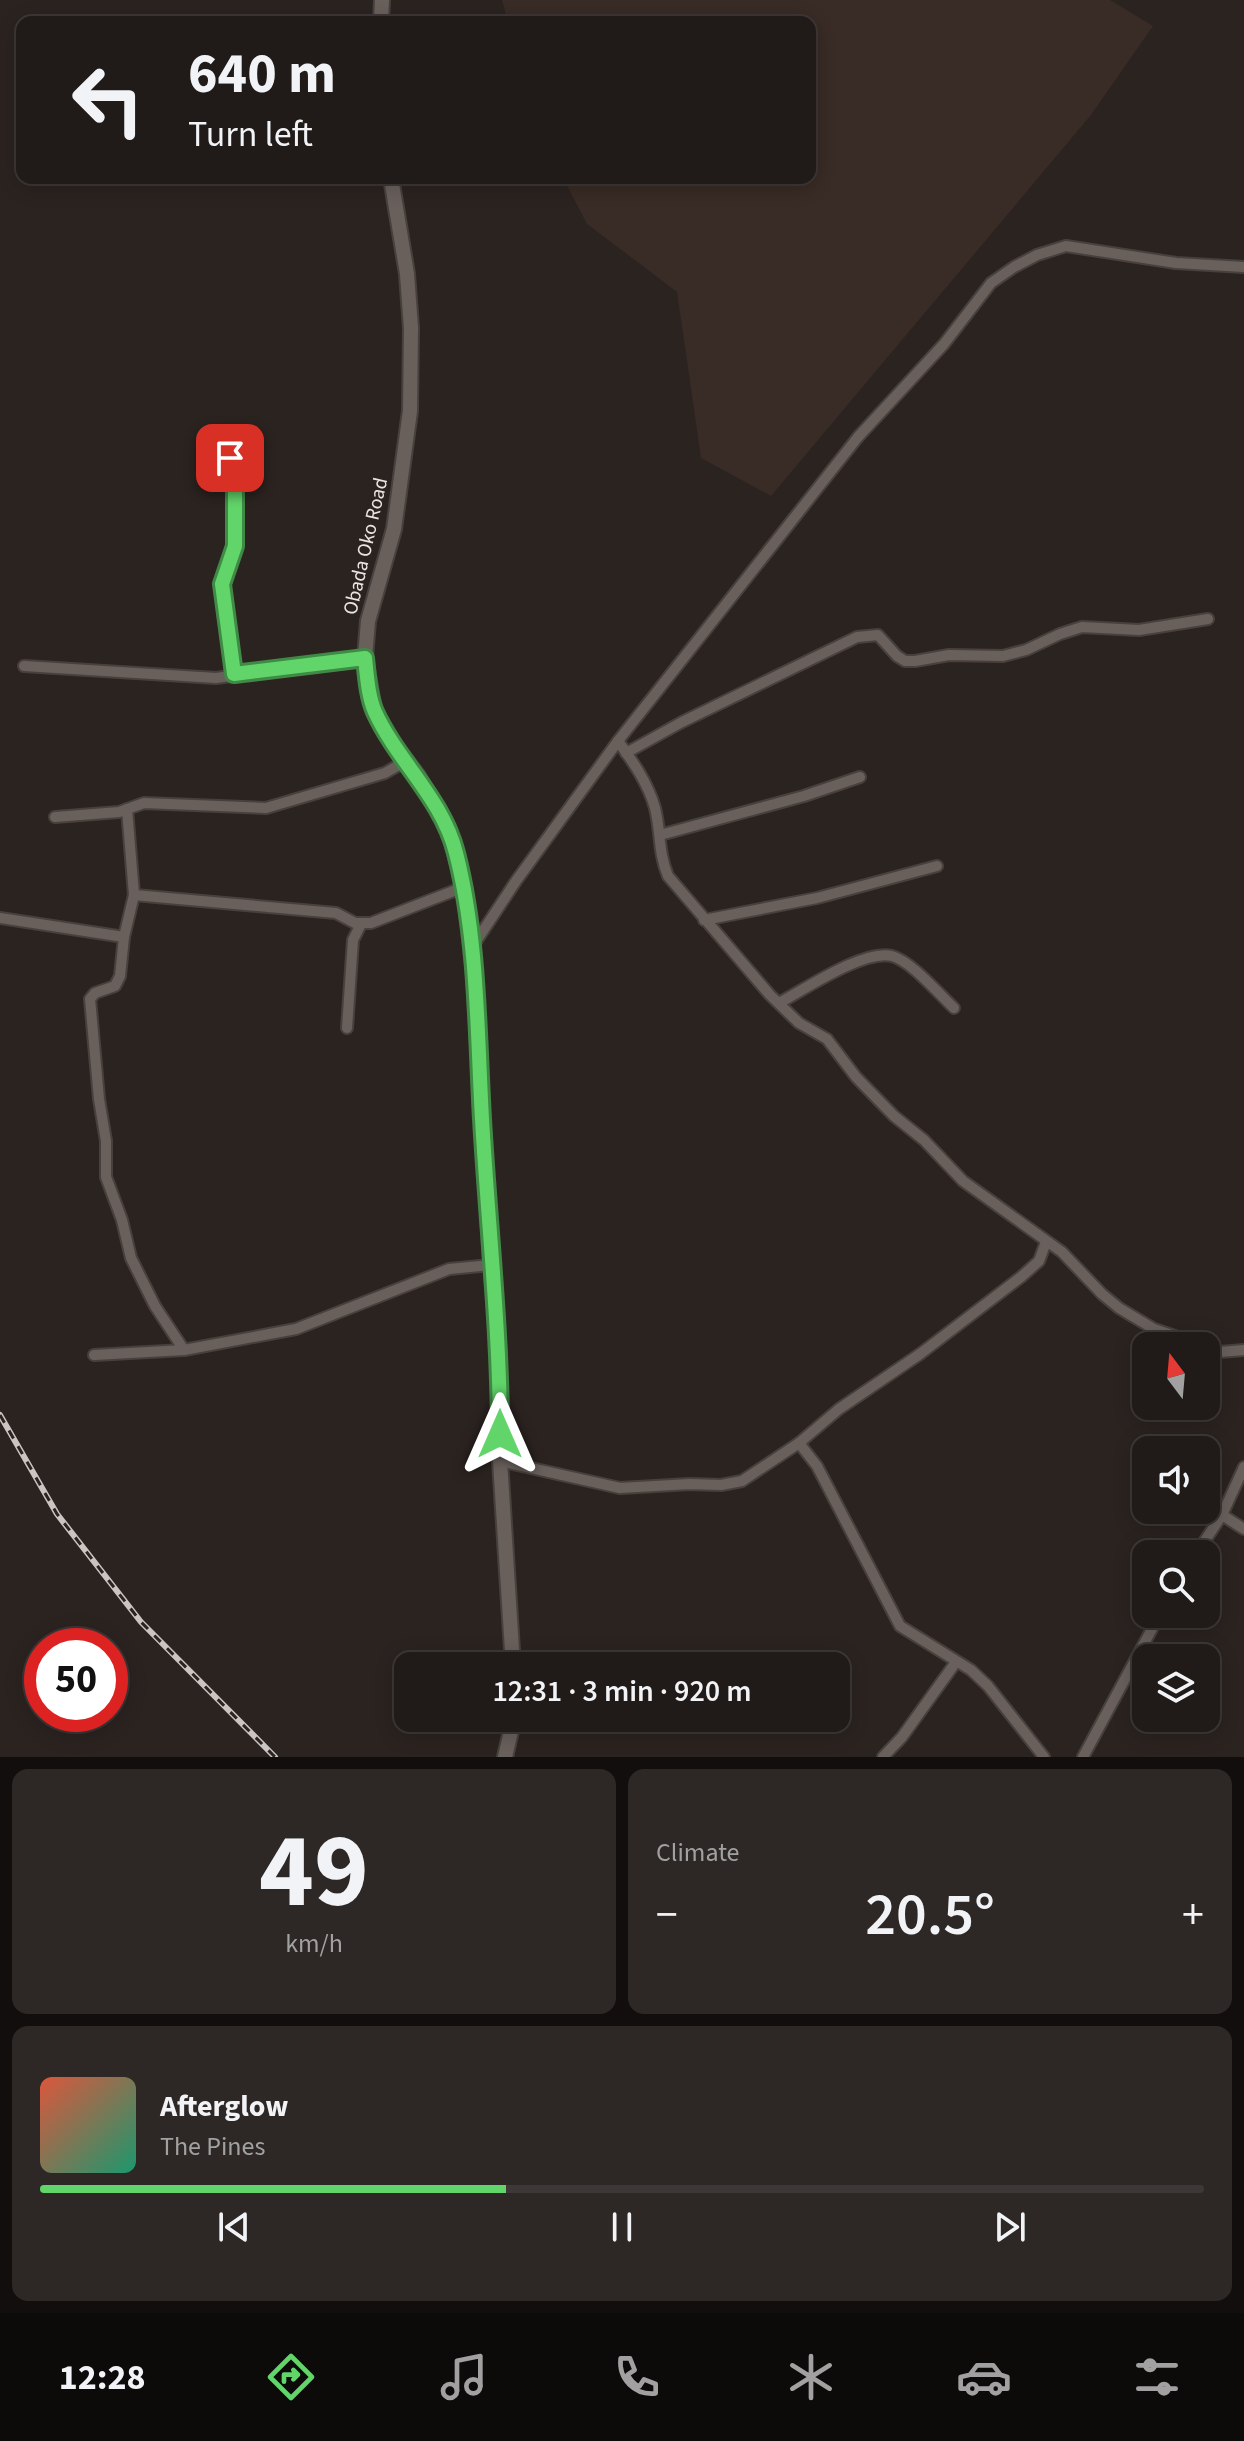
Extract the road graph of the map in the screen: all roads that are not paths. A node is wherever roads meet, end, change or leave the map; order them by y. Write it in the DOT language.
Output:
graph roads {
  1 [pos="392,184"];
  2 [pos="1244,267"];
  3 [pos="216,452"];
  4 [pos="1208,619"];
  5 [pos="365,658"];
  6 [pos="24,666"];
  7 [pos="234,674"];
  8 [pos="618,741"];
  9 [pos="626,753"];
  10 [pos="406,761"];
  11 [pos="860,777"];
  12 [pos="127,809"];
  13 [pos="55,817"];
  14 [pos="660,835"];
  15 [pos="937,866"];
  16 [pos="464,887"];
  17 [pos="134,895"];
  18 [pos="0,918"];
  19 [pos="704,920"];
  20 [pos="361,924"];
  21 [pos="124,937"];
  22 [pos="471,949"];
  23 [pos="779,1003"];
  24 [pos="954,1008"];
  25 [pos="347,1028"];
  26 [pos="1046,1242"];
  27 [pos="1062,1252"];
  28 [pos="1039,1261"];
  29 [pos="491,1265"];
  30 [pos="1163,1332"];
  31 [pos="184,1350"];
  32 [pos="1244,1350"];
  33 [pos="1220,1352"];
  34 [pos="94,1355"];
  35 [pos="799,1443"];
  36 [pos="500,1461"];
  37 [pos="1244,1467"];
  38 [pos="1222,1515"];
  39 [pos="1244,1529"];
  40 [pos="1205,1540"];
  41 [pos="1152,1628"];
  42 [pos="512,1652"];
  43 [pos="956,1662"];
  44 [pos="511,1732"];
  45 [pos="505,1757"];
  46 [pos="883,1757"];
  47 [pos="1044,1757"];
  48 [pos="1083,1757"];
  1 -- 5 [label="main road, Obada Oko Road"];
  2 -- 8 [label="street"];
  3 -- 7 [label="street"];
  4 -- 9 [label="street"];
  5 -- 7 [label="street"];
  5 -- 10 [label="main road, Obada Oko Road"];
  6 -- 7 [label="street"];
  8 -- 9 [label="street"];
  8 -- 22 [label="street"];
  9 -- 14 [label="street"];
  10 -- 12 [label="street"];
  10 -- 16 [label="main road, Obada Oko Road"];
  11 -- 14 [label="street"];
  12 -- 13 [label="street"];
  12 -- 17 [label="street"];
  14 -- 19 [label="street"];
  15 -- 19 [label="street"];
  16 -- 20 [label="street"];
  16 -- 22 [label="main road, Obada Oko Road"];
  17 -- 20 [label="street"];
  17 -- 21 [label="street"];
  18 -- 21 [label="street"];
  19 -- 23 [label="street"];
  20 -- 25 [label="street"];
  21 -- 31 [label="street"];
  22 -- 29 [label="main road, Obada Oko Road"];
  23 -- 24 [label="street"];
  23 -- 26 [label="street"];
  26 -- 27 [label="street"];
  26 -- 28 [label="street"];
  27 -- 28 [label="street"];
  27 -- 30 [label="street"];
  28 -- 35 [label="street"];
  29 -- 31 [label="street"];
  29 -- 36 [label="main road, Obada Oko Road"];
  31 -- 34 [label="street"];
  32 -- 33 [label="street"];
  35 -- 36 [label="street"];
  35 -- 43 [label="street"];
  36 -- 42 [label="main road, Obada Oko Road"];
  37 -- 38 [label="street"];
  38 -- 39 [label="street"];
  38 -- 40 [label="street"];
  41 -- 48 [label="street"];
  43 -- 46 [label="street"];
  43 -- 47 [label="street"];
  44 -- 45 [label="main road"];
}
